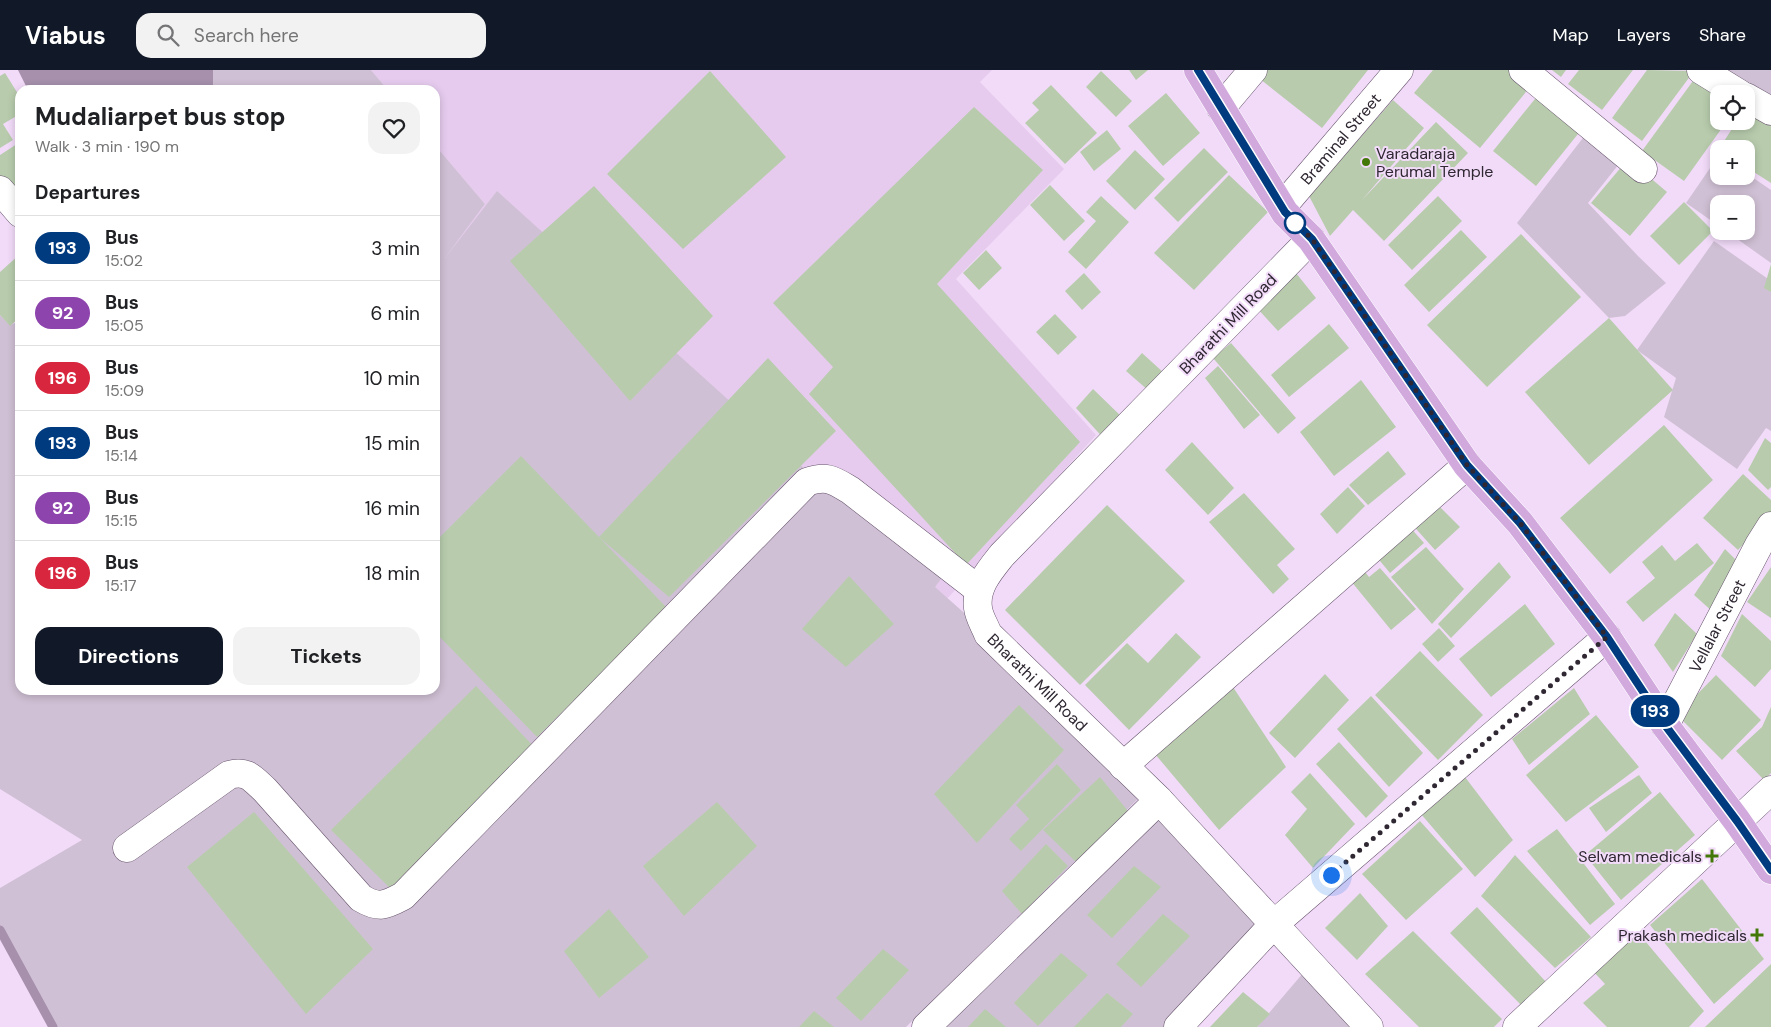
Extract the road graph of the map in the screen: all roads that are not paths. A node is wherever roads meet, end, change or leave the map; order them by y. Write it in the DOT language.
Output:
graph roads {
  1 [pos="1198,70"];
  2 [pos="1253,70"];
  3 [pos="1399,70"];
  4 [pos="1522,70"];
  5 [pos="1701,70"];
  6 [pos="1725,85"];
  7 [pos="1755,102"];
  8 [pos="1221,108"];
  9 [pos="1771,111"];
  10 [pos="1643,169"];
  11 [pos="0,190"];
  12 [pos="15,206"];
  13 [pos="1282,207"];
  14 [pos="1312,239"];
  15 [pos="1467,465"];
  16 [pos="1771,526"];
  17 [pos="979,590"];
  18 [pos="1607,637"];
  19 [pos="1665,725"];
  20 [pos="1123,766"];
  21 [pos="1771,790"];
  22 [pos="1159,800"];
  23 [pos="1737,821"];
  24 [pos="127,848"];
  25 [pos="1771,870"];
  26 [pos="1273,925"];
  27 [pos="926,1027"];
  28 [pos="1178,1027"];
  29 [pos="1369,1027"];
  30 [pos="1517,1027"];
  1 -- 8 [label="main road"];
  2 -- 8 [label="street"];
  3 -- 13 [label="street, Braminal Street"];
  4 -- 10 [label="street"];
  5 -- 6 [label="street"];
  7 -- 9 [label="street"];
  8 -- 13 [label="main road"];
  11 -- 12 [label="street"];
  13 -- 14 [label="main road"];
  14 -- 15 [label="main road"];
  14 -- 17 [label="street, Bharathi Mill Road"];
  15 -- 18 [label="main road"];
  15 -- 20 [label="street"];
  16 -- 19 [label="street, Vellalar Street"];
  17 -- 20 [label="street, Bharathi Mill Road"];
  17 -- 24 [label="street"];
  18 -- 19 [label="main road"];
  18 -- 26 [label="street"];
  19 -- 23 [label="main road"];
  20 -- 22 [label="street, Bharathi Mill Road"];
  21 -- 23 [label="street"];
  22 -- 26 [label="street, Bharathi Mill Road"];
  22 -- 27 [label="street"];
  23 -- 25 [label="main road"];
  23 -- 30 [label="street"];
  26 -- 28 [label="street"];
  26 -- 29 [label="street, Bharathi Mill Road"];
}
